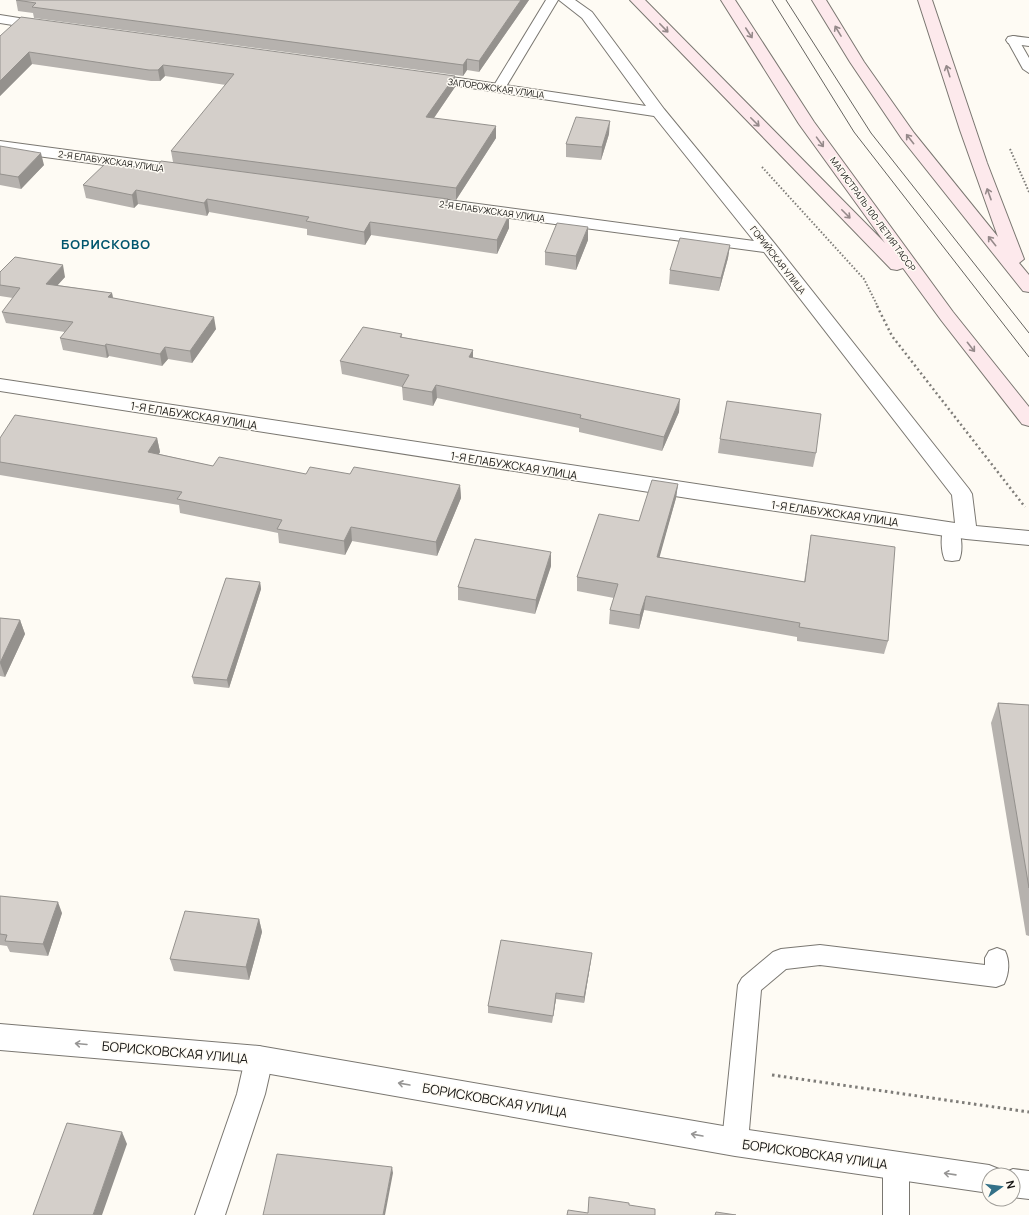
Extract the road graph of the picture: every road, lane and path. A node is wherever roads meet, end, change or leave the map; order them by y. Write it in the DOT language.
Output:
graph roads {
  1 [pos="552,0"];
  2 [pos="566,0"];
  3 [pos="637,0"];
  4 [pos="728,0"];
  5 [pos="819,0"];
  6 [pos="925,0"];
  7 [pos="0,20"];
  8 [pos="55,27"];
  9 [pos="1013,40"];
  10 [pos="1029,42"];
  11 [pos="1029,69"];
  12 [pos="412,76"];
  13 [pos="498,88"];
  14 [pos="659,112"];
  15 [pos="0,146"];
  16 [pos="1010,149"];
  17 [pos="759,163"];
  18 [pos="198,172"];
  19 [pos="1029,192"];
  20 [pos="404,200"];
  21 [pos="769,248"];
  22 [pos="1027,285"];
  23 [pos="947,316"];
  24 [pos="0,386"];
  25 [pos="1029,420"];
  26 [pos="1025,507"];
  27 [pos="958,531"];
  28 [pos="1029,538"];
  29 [pos="952,555"];
  30 [pos="997,958"];
  31 [pos="0,1037"];
  32 [pos="259,1059"];
  33 [pos="743,1070"];
  34 [pos="1029,1112"];
  35 [pos="735,1142"];
  36 [pos="896,1166"];
  37 [pos="981,1178"];
  38 [pos="210,1215"];
  39 [pos="896,1215"];
  1 -- 13 [label="lane"];
  2 -- 14 [label="street, ГОРИЙСКАЯ УЛИЦА"];
  3 -- 23 [label="main road, one-way"];
  4 -- 23 [label="main road, МАГИСТРАЛЬ 100-ЛЕТИЯ ТАССР, one-way"];
  22 -- 5 [label="main road, one-way"];
  22 -- 6 [label="main road, one-way"];
  7 -- 8 [label="street"];
  9 -- 10 [label="street"];
  9 -- 11 [label="lane"];
  12 -- 13 [label="street, ЗАПОРОЖСКАЯ УЛИЦА"];
  13 -- 14 [label="street, ЗАПОРОЖСКАЯ УЛИЦА"];
  14 -- 21 [label="street, ГОРИЙСКАЯ УЛИЦА"];
  15 -- 18 [label="street, 2-Я ЕЛАБУЖСКАЯ УЛИЦА"];
  16 -- 19 [label="path"];
  17 -- 26 [label="path"];
  20 -- 21 [label="street, 2-Я ЕЛАБУЖСКАЯ УЛИЦА"];
  21 -- 27 [label="street, ГОРИЙСКАЯ УЛИЦА"];
  23 -- 25 [label="main road, МАГИСТРАЛЬ 100-ЛЕТИЯ ТАССР, one-way"];
  24 -- 27 [label="street, 1-Я ЕЛАБУЖСКАЯ УЛИЦА"];
  27 -- 28 [label="street, 1-Я ЕЛАБУЖСКАЯ УЛИЦА"];
  27 -- 29 [label="lane"];
  30 -- 33 [label="lane"];
  32 -- 31 [label="street, БОРИСКОВСКАЯ УЛИЦА, one-way"];
  35 -- 32 [label="street, БОРИСКОВСКАЯ УЛИЦА, one-way"];
  32 -- 38 [label="street"];
  33 -- 34 [label="path"];
  33 -- 35 [label="lane"];
  35 -- 36 [label="street, БОРИСКОВСКАЯ УЛИЦА"];
  37 -- 36 [label="street, БОРИСКОВСКАЯ УЛИЦА, one-way"];
  36 -- 39 [label="lane"];
}
